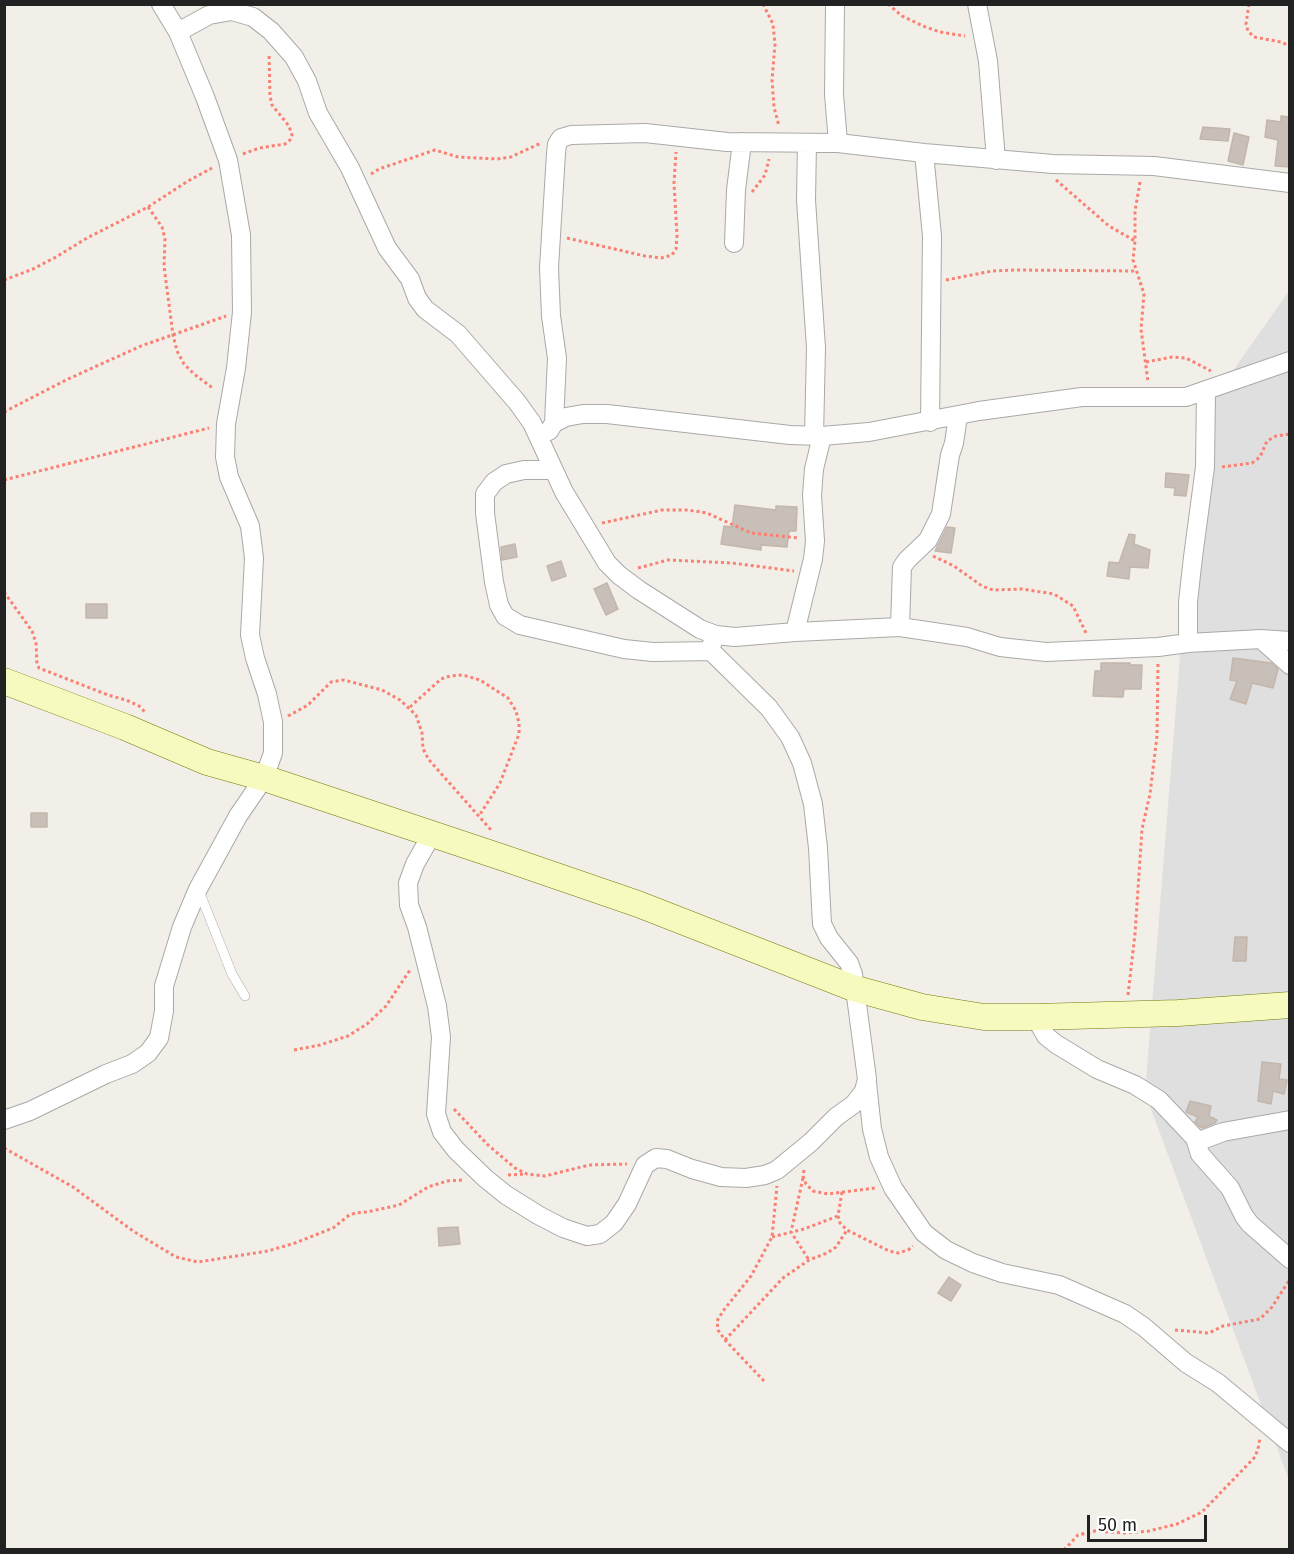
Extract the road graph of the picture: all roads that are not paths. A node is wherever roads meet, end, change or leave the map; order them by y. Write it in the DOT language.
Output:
graph roads {
  1 [pos="161,4"];
  2 [pos="835,4"];
  3 [pos="977,4"];
  4 [pos="178,32"];
  5 [pos="742,142"];
  6 [pos="807,142"];
  7 [pos="838,143"];
  8 [pos="924,153"];
  9 [pos="996,160"];
  10 [pos="1290,183"];
  11 [pos="734,243"];
  12 [pos="1290,361"];
  13 [pos="1206,391"];
  14 [pos="958,416"];
  15 [pos="930,422"];
  16 [pos="554,423"];
  17 [pos="818,436"];
  18 [pos="542,447"];
  19 [pos="553,470"];
  20 [pos="900,627"];
  21 [pos="795,632"];
  22 [pos="1261,639"];
  23 [pos="1290,641"];
  24 [pos="714,643"];
  25 [pos="1188,643"];
  26 [pos="1290,665"];
  27 [pos="4,681"];
  28 [pos="264,778"];
  29 [pos="432,834"];
  30 [pos="198,889"];
  31 [pos="854,988"];
  32 [pos="245,996"];
  33 [pos="1290,1005"];
  34 [pos="1035,1017"];
  35 [pos="867,1079"];
  36 [pos="4,1120"];
  37 [pos="1290,1120"];
  38 [pos="1197,1142"];
  39 [pos="1290,1259"];
  40 [pos="1290,1443"];
  1 -- 4 [label="street"];
  2 -- 7 [label="street"];
  3 -- 9 [label="street"];
  4 -- 18 [label="street"];
  4 -- 28 [label="street"];
  5 -- 6 [label="street"];
  5 -- 11 [label="street"];
  5 -- 16 [label="street"];
  6 -- 7 [label="street"];
  6 -- 17 [label="street"];
  7 -- 8 [label="street"];
  8 -- 9 [label="street"];
  8 -- 15 [label="street"];
  9 -- 10 [label="street"];
  12 -- 13 [label="street"];
  13 -- 14 [label="street"];
  13 -- 25 [label="street"];
  14 -- 15 [label="street"];
  14 -- 20 [label="street"];
  15 -- 17 [label="street"];
  16 -- 17 [label="street"];
  16 -- 18 [label="street"];
  17 -- 21 [label="street"];
  18 -- 19 [label="street"];
  19 -- 24 [label="street"];
  19 -- 24 [label="street"];
  20 -- 21 [label="street"];
  20 -- 25 [label="street"];
  21 -- 24 [label="street"];
  22 -- 23 [label="street"];
  22 -- 25 [label="street"];
  22 -- 26 [label="street"];
  24 -- 31 [label="street"];
  27 -- 28 [label="street"];
  28 -- 29 [label="street"];
  28 -- 30 [label="street"];
  29 -- 31 [label="street"];
  29 -- 35 [label="street"];
  30 -- 32 [label="lane"];
  30 -- 36 [label="street"];
  31 -- 34 [label="street"];
  31 -- 35 [label="street"];
  33 -- 34 [label="street"];
  34 -- 38 [label="street"];
  35 -- 40 [label="street"];
  37 -- 38 [label="street"];
  38 -- 39 [label="street"];
}
